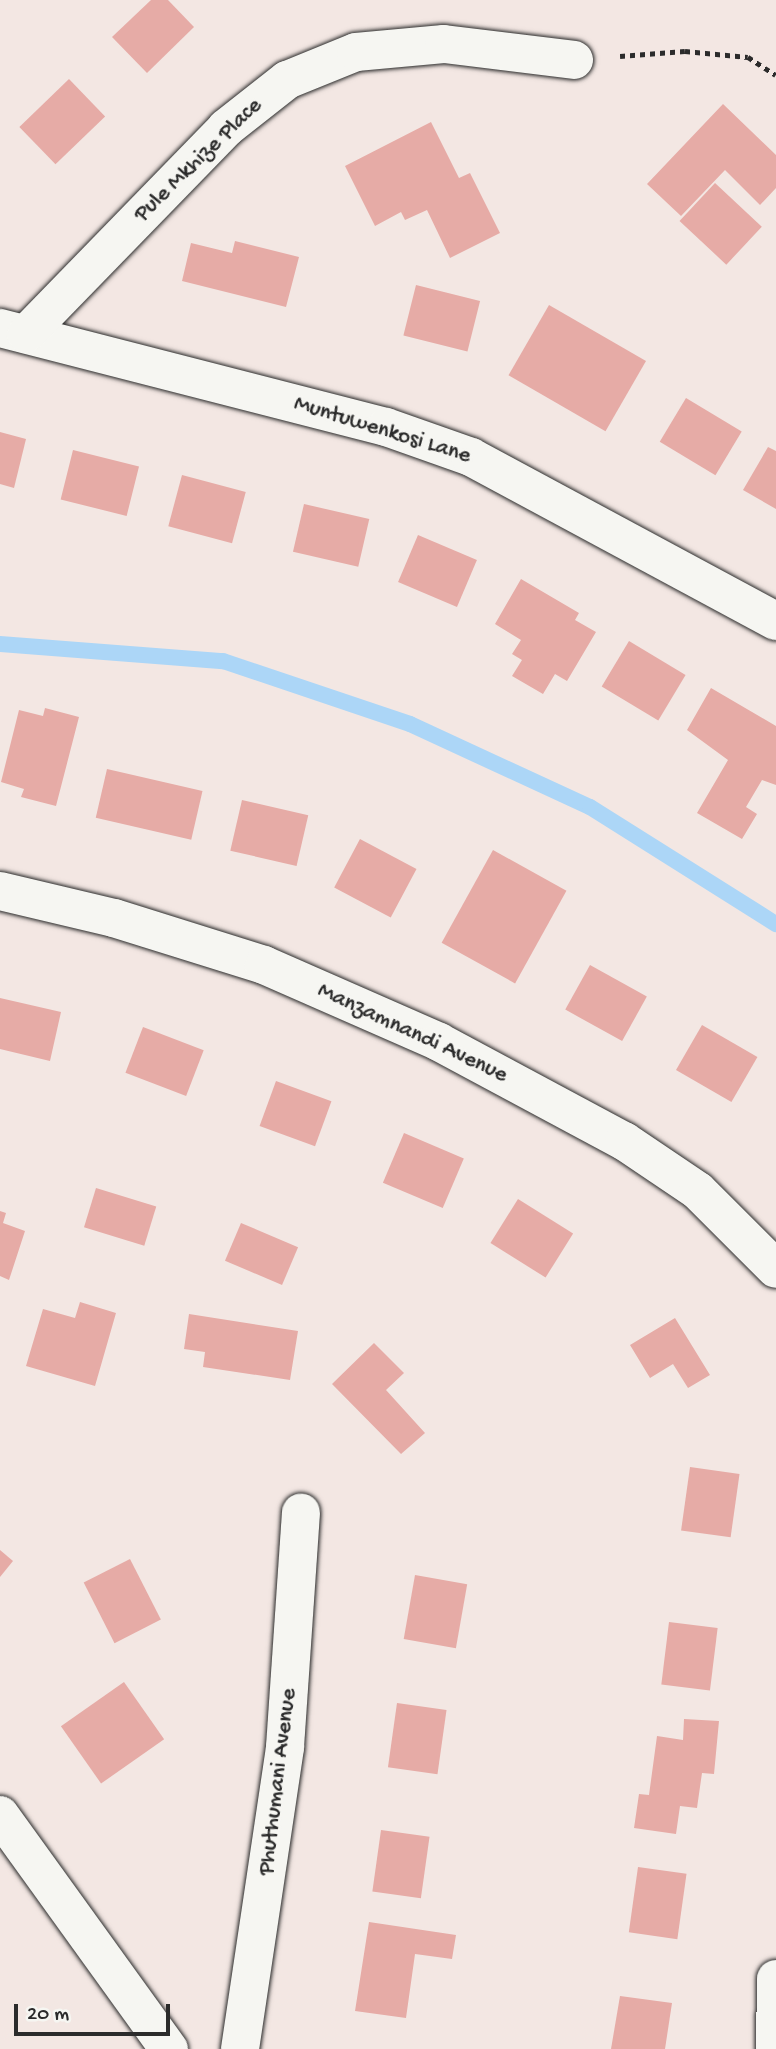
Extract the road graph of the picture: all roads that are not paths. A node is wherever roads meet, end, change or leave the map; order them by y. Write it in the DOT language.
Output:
graph roads {
  1 [pos="574,60"];
  2 [pos="13,331"];
  3 [pos="776,621"];
  4 [pos="0,891"];
  5 [pos="776,1269"];
  6 [pos="302,1513"];
  7 [pos="0,1815"];
  8 [pos="776,1979"];
  9 [pos="169,2049"];
  10 [pos="240,2049"];
  11 [pos="775,2049"];
  1 -- 2 [label="street, Pule Mkhize Place"];
  2 -- 3 [label="street, Muntuwenkosi Lane"];
  4 -- 5 [label="street, Manzamnandi Avenue"];
  6 -- 10 [label="street, Phuthumani Avenue"];
  7 -- 9 [label="street"];
  8 -- 11 [label="street"];
}
